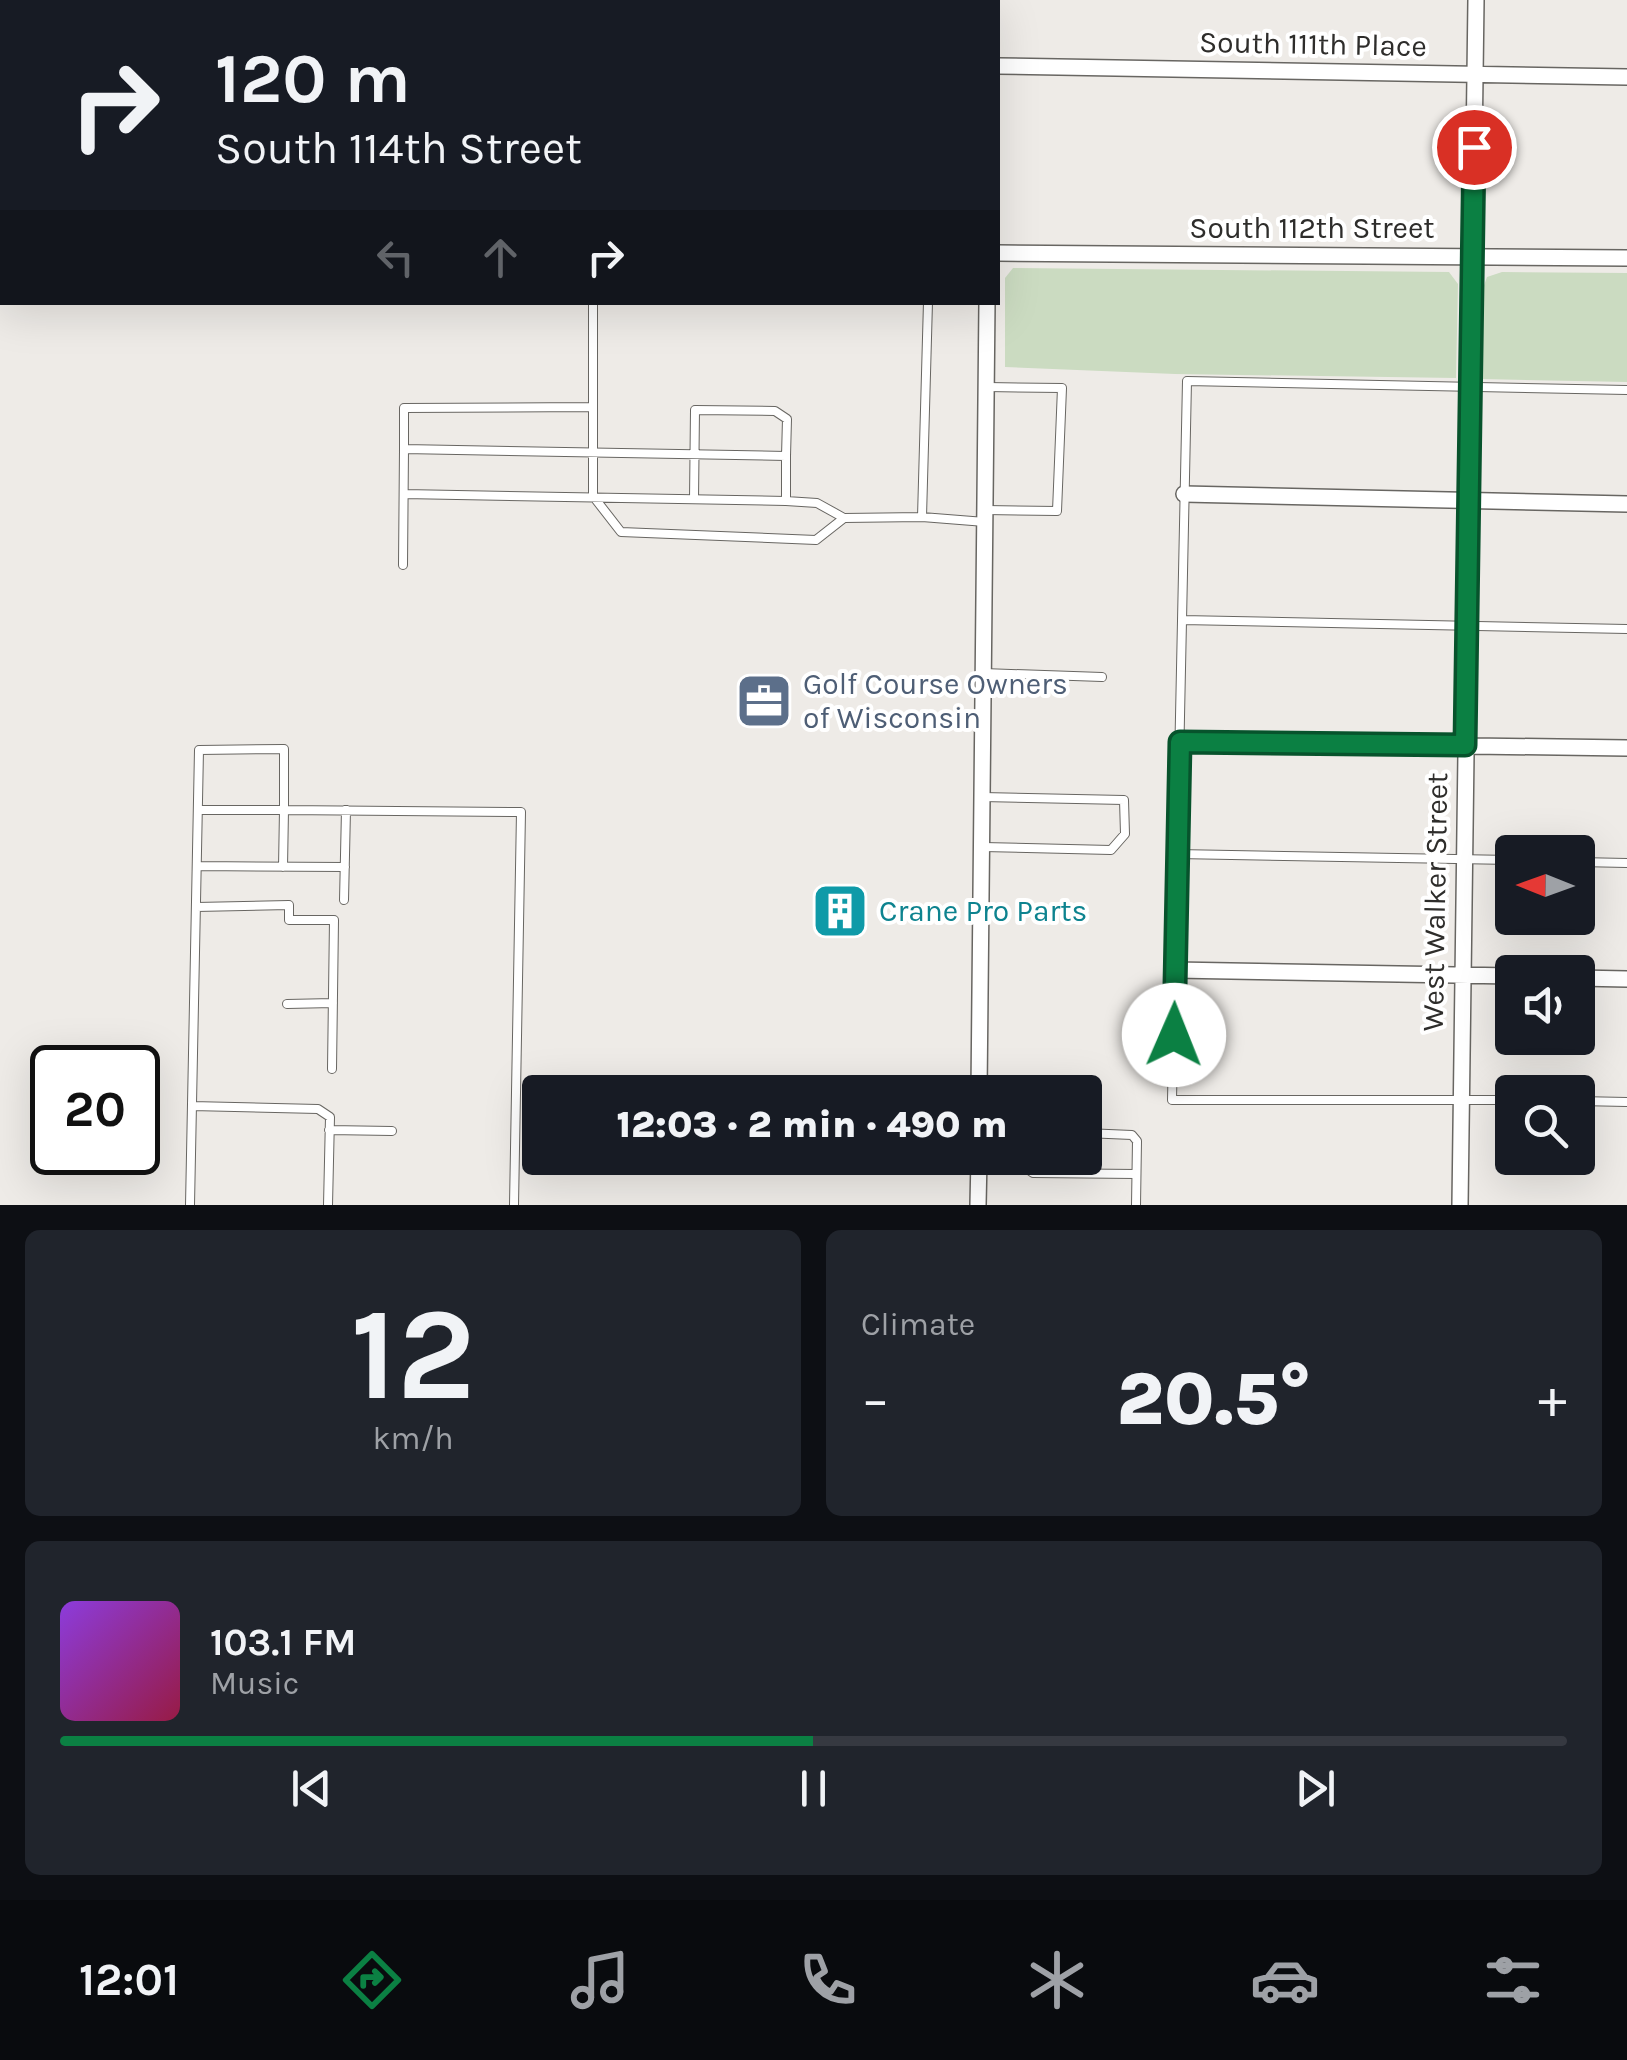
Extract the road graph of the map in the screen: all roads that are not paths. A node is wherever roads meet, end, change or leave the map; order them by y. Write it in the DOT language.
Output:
graph roads {
  1 [pos="1476,0"];
  2 [pos="1000,66"];
  3 [pos="1475,75"];
  4 [pos="1627,77"];
  5 [pos="1000,253"];
  6 [pos="1473,256"];
  7 [pos="1627,258"];
  8 [pos="592,305"];
  9 [pos="928,305"];
  10 [pos="987,305"];
  11 [pos="986,387"];
  12 [pos="1470,387"];
  13 [pos="1627,390"];
  14 [pos="592,407"];
  15 [pos="404,449"];
  16 [pos="593,452"];
  17 [pos="695,454"];
  18 [pos="786,456"];
  19 [pos="404,494"];
  20 [pos="1184,494"];
  21 [pos="593,496"];
  22 [pos="694,499"];
  23 [pos="1468,500"];
  24 [pos="786,501"];
  25 [pos="1627,504"];
  26 [pos="985,516"];
  27 [pos="844,518"];
  28 [pos="922,518"];
  29 [pos="403,565"];
  30 [pos="1182,620"];
  31 [pos="1466,626"];
  32 [pos="1627,629"];
  33 [pos="983,673"];
  34 [pos="1102,677"];
  35 [pos="1180,742"];
  36 [pos="1465,745"];
  37 [pos="1627,748"];
  38 [pos="982,798"];
  39 [pos="198,810"];
  40 [pos="284,810"];
  41 [pos="346,810"];
  42 [pos="982,848"];
  43 [pos="1177,854"];
  44 [pos="1463,859"];
  45 [pos="1495,860"];
  46 [pos="1595,862"];
  47 [pos="1627,863"];
  48 [pos="197,866"];
  49 [pos="284,866"];
  50 [pos="345,867"];
  51 [pos="344,900"];
  52 [pos="196,907"];
  53 [pos="1175,970"];
  54 [pos="1461,975"];
  55 [pos="1495,976"];
  56 [pos="1595,978"];
  57 [pos="1627,979"];
  58 [pos="333,1003"];
  59 [pos="287,1004"];
  60 [pos="332,1068"];
  61 [pos="980,1075"];
  62 [pos="1460,1098"];
  63 [pos="1495,1099"];
  64 [pos="1595,1101"];
  65 [pos="1627,1102"];
  66 [pos="192,1106"];
  67 [pos="330,1130"];
  68 [pos="392,1132"];
  69 [pos="1102,1134"];
  70 [pos="1102,1173"];
  71 [pos="1136,1174"];
  72 [pos="979,1175"];
  73 [pos="190,1205"];
  74 [pos="328,1205"];
  75 [pos="514,1205"];
  76 [pos="978,1205"];
  77 [pos="1136,1205"];
  78 [pos="1460,1205"];
  1 -- 3 [label="street, West Walker Street"];
  2 -- 3 [label="street, South 111th Place"];
  3 -- 4 [label="street, South 111th Place"];
  3 -- 6 [label="street, West Walker Street"];
  5 -- 6 [label="street, South 112th Street"];
  6 -- 7 [label="street, South 112th Street"];
  6 -- 12 [label="street, West Walker Street"];
  8 -- 14 [label="lane"];
  9 -- 28 [label="lane"];
  10 -- 11 [label="street"];
  11 -- 26 [label="street"];
  11 -- 26 [label="lane"];
  12 -- 13 [label="lane"];
  12 -- 20 [label="lane"];
  12 -- 23 [label="street, West Walker Street"];
  14 -- 15 [label="lane"];
  14 -- 16 [label="lane"];
  15 -- 16 [label="lane"];
  15 -- 19 [label="lane"];
  16 -- 17 [label="lane"];
  16 -- 21 [label="lane"];
  17 -- 18 [label="lane"];
  17 -- 18 [label="lane"];
  17 -- 22 [label="lane"];
  18 -- 24 [label="lane"];
  19 -- 21 [label="lane"];
  19 -- 29 [label="lane"];
  20 -- 23 [label="street"];
  20 -- 30 [label="lane"];
  21 -- 22 [label="lane"];
  21 -- 27 [label="lane"];
  22 -- 24 [label="lane"];
  23 -- 25 [label="street"];
  23 -- 31 [label="street, West Walker Street"];
  24 -- 27 [label="lane"];
  26 -- 28 [label="lane"];
  26 -- 33 [label="street"];
  27 -- 28 [label="lane"];
  30 -- 31 [label="lane"];
  30 -- 35 [label="lane"];
  31 -- 32 [label="lane"];
  31 -- 36 [label="street, West Walker Street"];
  33 -- 34 [label="lane"];
  33 -- 38 [label="street"];
  35 -- 36 [label="street"];
  35 -- 43 [label="lane"];
  36 -- 37 [label="street"];
  36 -- 44 [label="street, West Walker Street"];
  38 -- 42 [label="street"];
  38 -- 42 [label="lane"];
  39 -- 40 [label="lane"];
  39 -- 40 [label="lane"];
  39 -- 48 [label="lane"];
  40 -- 41 [label="lane"];
  40 -- 49 [label="lane"];
  41 -- 50 [label="lane"];
  41 -- 75 [label="lane"];
  42 -- 61 [label="street"];
  43 -- 44 [label="lane"];
  43 -- 53 [label="lane"];
  44 -- 45 [label="lane"];
  44 -- 54 [label="street, West Walker Street"];
  46 -- 47 [label="lane"];
  48 -- 49 [label="lane"];
  48 -- 52 [label="lane"];
  49 -- 50 [label="lane"];
  50 -- 51 [label="lane"];
  52 -- 58 [label="lane"];
  52 -- 66 [label="lane"];
  53 -- 54 [label="street"];
  53 -- 62 [label="lane"];
  54 -- 55 [label="street"];
  54 -- 62 [label="street, West Walker Street"];
  56 -- 57 [label="street"];
  58 -- 59 [label="lane"];
  58 -- 60 [label="lane"];
  62 -- 63 [label="lane"];
  62 -- 78 [label="street, West Walker Street"];
  64 -- 65 [label="lane"];
  66 -- 67 [label="lane"];
  66 -- 73 [label="lane"];
  67 -- 68 [label="lane"];
  67 -- 74 [label="lane"];
  69 -- 71 [label="lane"];
  70 -- 71 [label="lane"];
  71 -- 77 [label="lane"];
  72 -- 76 [label="street"];
}
